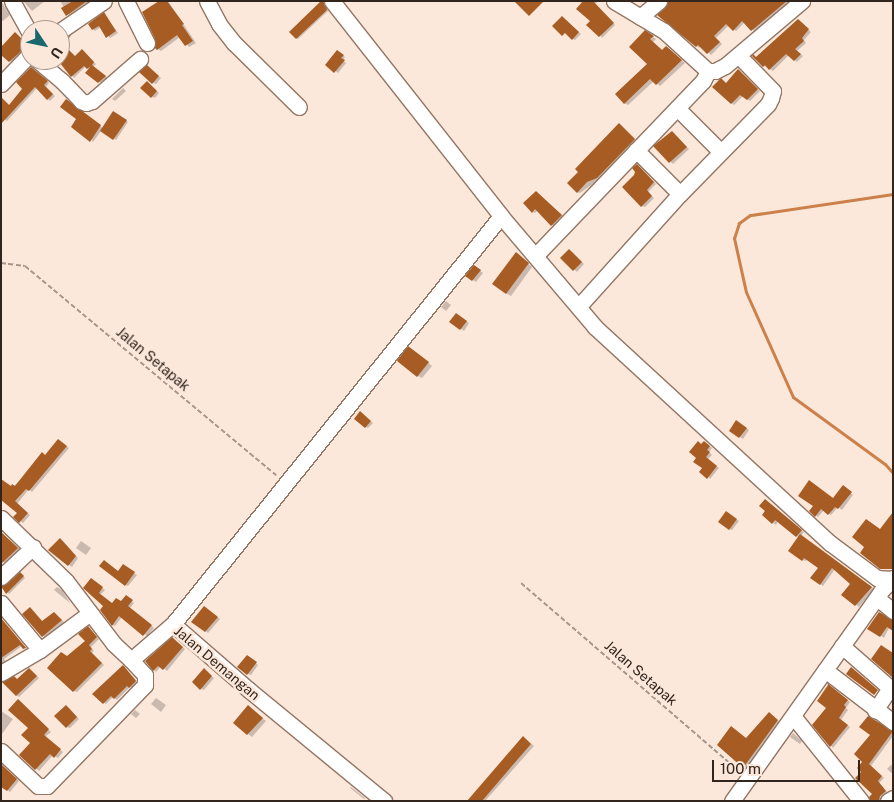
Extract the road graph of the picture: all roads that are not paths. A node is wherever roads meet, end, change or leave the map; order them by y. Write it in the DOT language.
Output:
graph roads {
  1 [pos="12,1"];
  2 [pos="104,1"];
  3 [pos="126,1"];
  4 [pos="207,1"];
  5 [pos="332,1"];
  6 [pos="614,1"];
  7 [pos="659,1"];
  8 [pos="794,4"];
  9 [pos="640,17"];
  10 [pos="23,20"];
  11 [pos="70,24"];
  12 [pos="146,42"];
  13 [pos="738,55"];
  14 [pos="140,59"];
  15 [pos="20,64"];
  16 [pos="49,70"];
  17 [pos="708,71"];
  18 [pos="1,84"];
  19 [pos="298,106"];
  20 [pos="677,108"];
  21 [pos="636,150"];
  22 [pos="721,152"];
  23 [pos="680,194"];
  24 [pos="501,216"];
  25 [pos="536,255"];
  26 [pos="579,306"];
  27 [pos="1,518"];
  28 [pos="33,547"];
  29 [pos="1,576"];
  30 [pos="893,578"];
  31 [pos="878,589"];
  32 [pos="2,606"];
  33 [pos="893,611"];
  34 [pos="90,613"];
  35 [pos="173,624"];
  36 [pos="842,646"];
  37 [pos="40,650"];
  38 [pos="131,660"];
  39 [pos="825,670"];
  40 [pos="1,673"];
  41 [pos="875,710"];
  42 [pos="793,716"];
  43 [pos="893,722"];
  44 [pos="1,751"];
  45 [pos="893,798"];
  46 [pos="384,801"];
  47 [pos="732,801"];
  48 [pos="861,801"];
  49 [pos="888,801"];
  1 -- 10 [label="street"];
  2 -- 11 [label="street"];
  3 -- 12 [label="street"];
  4 -- 19 [label="street"];
  5 -- 24 [label="street"];
  6 -- 9 [label="street"];
  7 -- 9 [label="street"];
  8 -- 13 [label="street"];
  9 -- 17 [label="street"];
  13 -- 17 [label="street"];
  13 -- 22 [label="street"];
  14 -- 16 [label="street"];
  15 -- 18 [label="street"];
  17 -- 20 [label="street"];
  20 -- 21 [label="street"];
  20 -- 22 [label="street"];
  21 -- 23 [label="street"];
  21 -- 25 [label="street"];
  22 -- 23 [label="street"];
  23 -- 26 [label="street"];
  24 -- 25 [label="street"];
  24 -- 35 [label="street"];
  25 -- 26 [label="street"];
  26 -- 31 [label="street"];
  27 -- 28 [label="street"];
  28 -- 29 [label="street"];
  28 -- 34 [label="street"];
  30 -- 31 [label="street"];
  31 -- 33 [label="street"];
  31 -- 36 [label="street"];
  32 -- 37 [label="street"];
  34 -- 37 [label="street"];
  34 -- 38 [label="street"];
  35 -- 38 [label="street, Jalan Demangan"];
  35 -- 46 [label="street, Jalan Demangan"];
  36 -- 39 [label="street"];
  36 -- 41 [label="street"];
  37 -- 40 [label="street"];
  38 -- 44 [label="street"];
  39 -- 41 [label="street"];
  39 -- 42 [label="street"];
  41 -- 43 [label="street"];
  42 -- 47 [label="street"];
  42 -- 48 [label="street"];
  45 -- 49 [label="street"];
}
